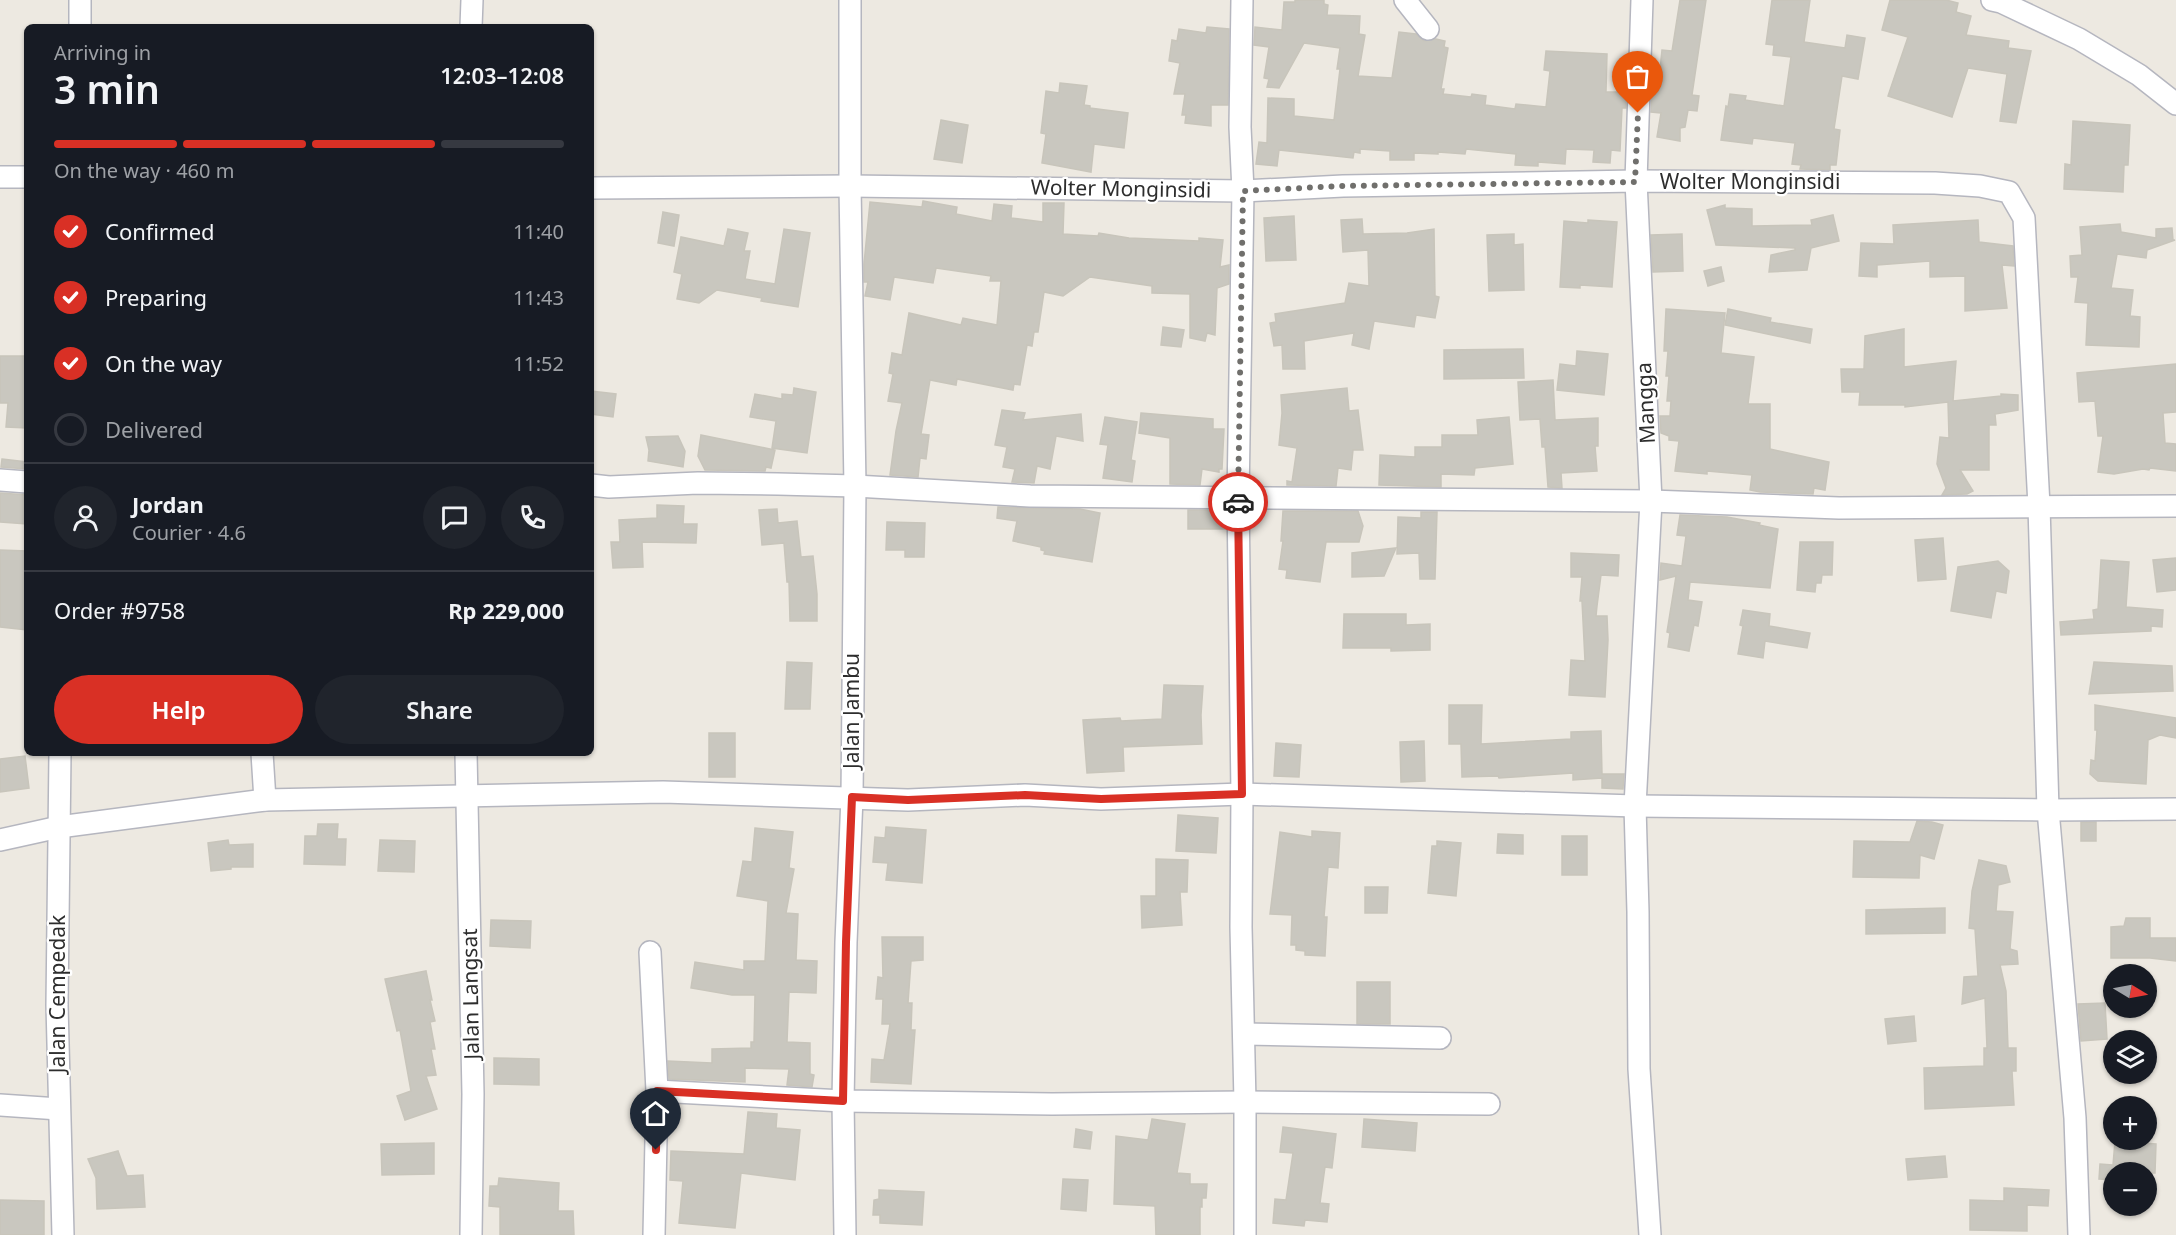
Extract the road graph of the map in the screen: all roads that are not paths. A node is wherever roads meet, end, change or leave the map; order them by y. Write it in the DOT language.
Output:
graph roads {
  1 [pos="80,0"];
  2 [pos="472,0"];
  3 [pos="850,0"];
  4 [pos="1242,0"];
  5 [pos="1405,0"];
  6 [pos="1642,0"];
  7 [pos="1992,0"];
  8 [pos="80,24"];
  9 [pos="471,24"];
  10 [pos="1428,29"];
  11 [pos="2176,104"];
  12 [pos="0,177"];
  13 [pos="24,177"];
  14 [pos="1635,182"];
  15 [pos="850,186"];
  16 [pos="594,188"];
  17 [pos="1243,191"];
  18 [pos="0,480"];
  19 [pos="24,482"];
  20 [pos="594,485"];
  21 [pos="855,486"];
  22 [pos="1238,498"];
  23 [pos="1651,501"];
  24 [pos="2039,506"];
  25 [pos="2176,506"];
  26 [pos="60,756"];
  27 [pos="262,756"];
  28 [pos="466,756"];
  29 [pos="1242,794"];
  30 [pos="467,797"];
  31 [pos="852,797"];
  32 [pos="265,800"];
  33 [pos="1635,806"];
  34 [pos="2176,809"];
  35 [pos="2049,810"];
  36 [pos="59,827"];
  37 [pos="0,840"];
  38 [pos="650,952"];
  39 [pos="1244,1034"];
  40 [pos="1440,1038"];
  41 [pos="657,1091"];
  42 [pos="843,1101"];
  43 [pos="1245,1102"];
  44 [pos="1489,1104"];
  45 [pos="0,1105"];
  46 [pos="59,1109"];
  47 [pos="63,1235"];
  48 [pos="471,1235"];
  49 [pos="654,1235"];
  50 [pos="845,1235"];
  51 [pos="1245,1235"];
  52 [pos="1650,1235"];
  53 [pos="2079,1235"];
  1 -- 8 [label="street"];
  2 -- 9 [label="street"];
  3 -- 15 [label="street, Jalan Jambu"];
  4 -- 17 [label="street"];
  5 -- 10 [label="street"];
  6 -- 14 [label="street, Mangga"];
  7 -- 11 [label="street"];
  12 -- 13 [label="street"];
  14 -- 17 [label="street, Wolter Monginsidi"];
  14 -- 23 [label="street, Mangga"];
  14 -- 24 [label="street, Wolter Monginsidi"];
  15 -- 16 [label="street, Wolter Monginsidi"];
  15 -- 17 [label="street, Wolter Monginsidi"];
  15 -- 21 [label="street, Jalan Jambu"];
  17 -- 22 [label="street"];
  18 -- 19 [label="street"];
  20 -- 21 [label="street"];
  21 -- 22 [label="street"];
  21 -- 31 [label="street, Jalan Jambu"];
  22 -- 23 [label="street"];
  22 -- 29 [label="street"];
  23 -- 24 [label="street"];
  23 -- 33 [label="street, Mangga"];
  24 -- 25 [label="street"];
  24 -- 35 [label="street"];
  26 -- 36 [label="street, Jalan Cempedak"];
  27 -- 32 [label="street"];
  28 -- 30 [label="street, Jalan Langsat"];
  29 -- 31 [label="street"];
  29 -- 33 [label="street"];
  29 -- 39 [label="street"];
  30 -- 31 [label="street"];
  30 -- 32 [label="street"];
  30 -- 48 [label="street, Jalan Langsat"];
  31 -- 42 [label="street, Jalan Jambu"];
  32 -- 36 [label="street"];
  33 -- 35 [label="street"];
  33 -- 52 [label="street, Mangga"];
  34 -- 35 [label="street"];
  35 -- 53 [label="street"];
  36 -- 37 [label="street"];
  36 -- 46 [label="street, Jalan Cempedak"];
  38 -- 41 [label="street"];
  39 -- 40 [label="street"];
  39 -- 43 [label="street"];
  41 -- 42 [label="street"];
  41 -- 49 [label="street"];
  42 -- 43 [label="street"];
  42 -- 50 [label="street, Jalan Jambu"];
  43 -- 44 [label="street"];
  43 -- 51 [label="street"];
  45 -- 46 [label="street"];
  46 -- 47 [label="street, Jalan Cempedak"];
}
